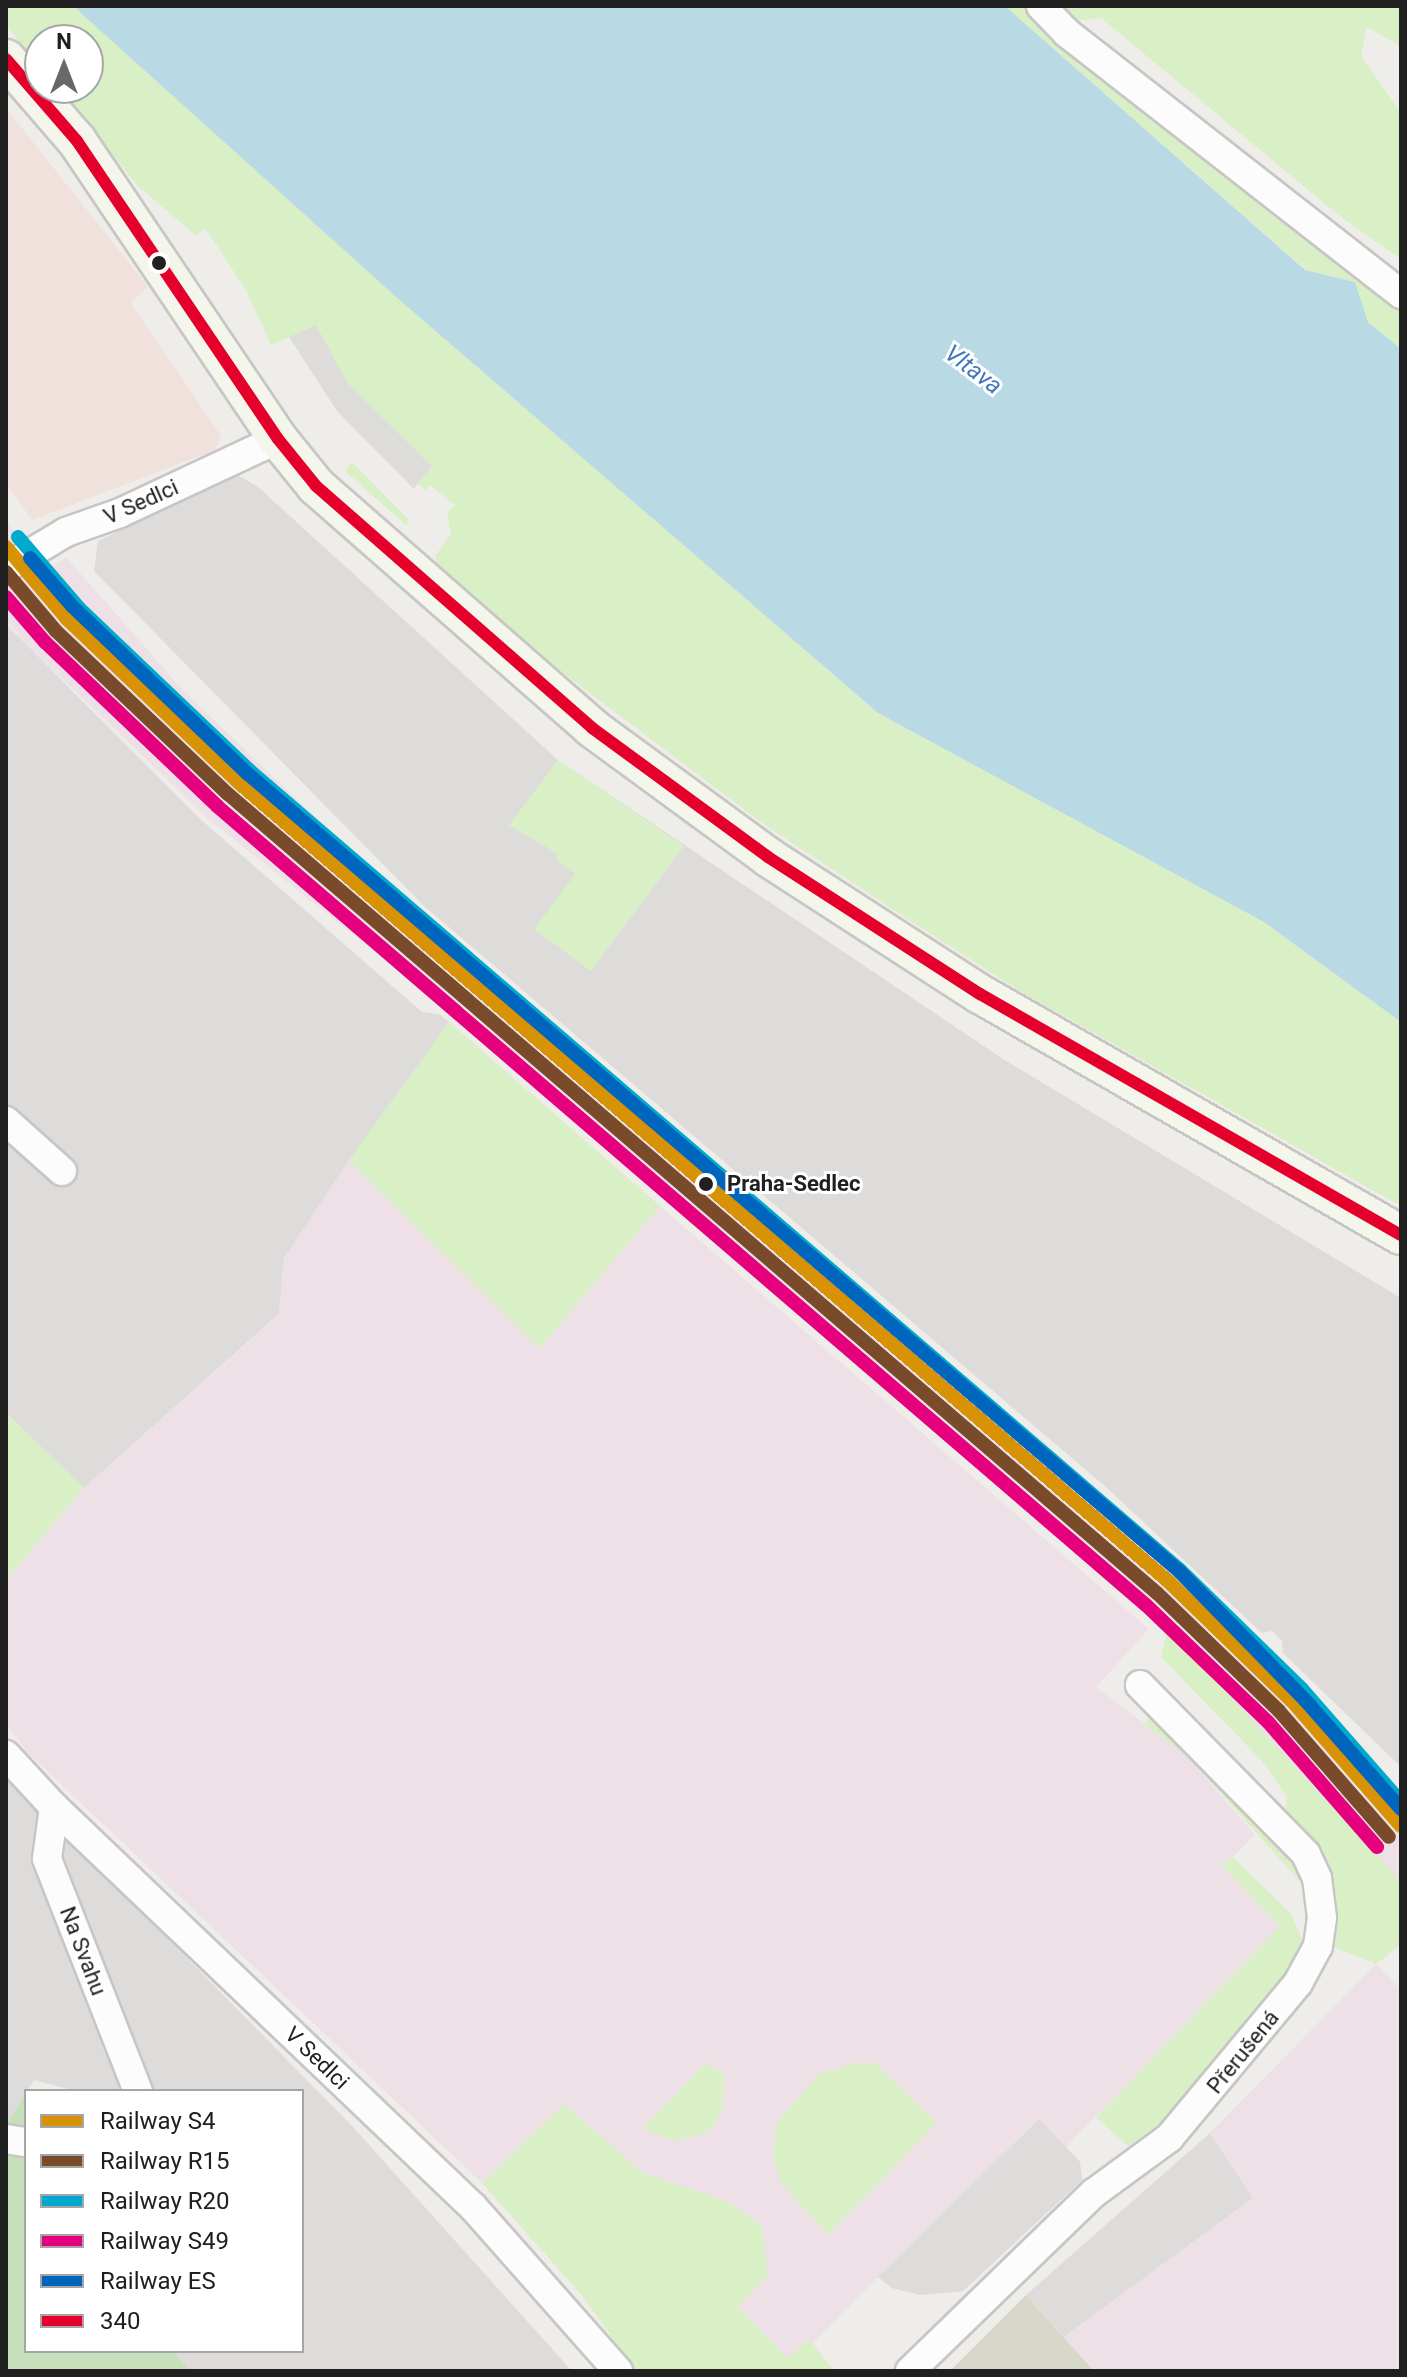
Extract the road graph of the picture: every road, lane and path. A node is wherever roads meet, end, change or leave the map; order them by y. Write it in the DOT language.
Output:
graph roads {
  1 [pos="1041,6"];
  2 [pos="6,59"];
  3 [pos="1401,294"];
  4 [pos="278,439"];
  5 [pos="6,568"];
  6 [pos="6,1121"];
  7 [pos="62,1171"];
  8 [pos="1401,1235"];
  9 [pos="1140,1685"];
  10 [pos="6,1755"];
  11 [pos="54,1807"];
  12 [pos="137,2089"];
  13 [pos="618,2371"];
  14 [pos="910,2371"];
  1 -- 3 [label="street"];
  2 -- 4 [label="main road"];
  4 -- 5 [label="street, V Sedlci"];
  4 -- 8 [label="main road"];
  6 -- 7 [label="street"];
  9 -- 14 [label="street, Přerušená"];
  10 -- 11 [label="street, V Sedlci"];
  11 -- 12 [label="street, Na Svahu"];
  11 -- 13 [label="street, V Sedlci"];
}
